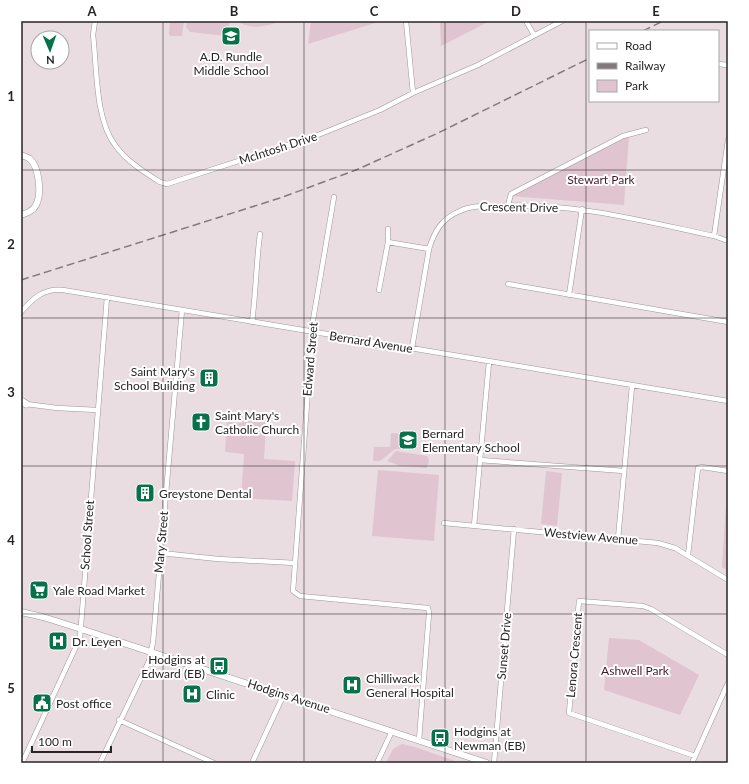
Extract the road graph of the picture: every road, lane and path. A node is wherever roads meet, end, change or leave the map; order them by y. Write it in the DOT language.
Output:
graph roads {
  1 [pos="95,21"];
  2 [pos="406,21"];
  3 [pos="526,21"];
  4 [pos="562,21"];
  5 [pos="534,35"];
  6 [pos="413,93"];
  7 [pos="646,130"];
  8 [pos="728,140"];
  9 [pos="21,155"];
  10 [pos="334,197"];
  11 [pos="508,205"];
  12 [pos="582,209"];
  13 [pos="21,215"];
  14 [pos="388,228"];
  15 [pos="260,234"];
  16 [pos="714,236"];
  17 [pos="728,241"];
  18 [pos="388,242"];
  19 [pos="428,249"];
  20 [pos="508,284"];
  21 [pos="379,290"];
  22 [pos="569,295"];
  23 [pos="107,297"];
  24 [pos="182,310"];
  25 [pos="21,312"];
  26 [pos="252,322"];
  27 [pos="728,322"];
  28 [pos="312,332"];
  29 [pos="412,348"];
  30 [pos="489,362"];
  31 [pos="632,386"];
  32 [pos="728,401"];
  33 [pos="22,403"];
  34 [pos="97,410"];
  35 [pos="480,460"];
  36 [pos="624,471"];
  37 [pos="728,471"];
  38 [pos="444,523"];
  39 [pos="474,526"];
  40 [pos="514,529"];
  41 [pos="618,539"];
  42 [pos="161,553"];
  43 [pos="688,555"];
  44 [pos="295,563"];
  45 [pos="728,580"];
  46 [pos="21,612"];
  47 [pos="81,628"];
  48 [pos="151,652"];
  49 [pos="728,655"];
  50 [pos="728,683"];
  51 [pos="284,694"];
  52 [pos="119,720"];
  53 [pos="392,731"];
  54 [pos="419,740"];
  55 [pos="695,756"];
  56 [pos="22,760"];
  57 [pos="29,763"];
  58 [pos="100,763"];
  59 [pos="214,763"];
  60 [pos="252,763"];
  61 [pos="377,763"];
  62 [pos="487,763"];
  63 [pos="494,763"];
  64 [pos="692,763"];
  1 -- 6 [label="street, McIntosh Drive"];
  2 -- 6 [label="street"];
  3 -- 5 [label="street"];
  4 -- 5 [label="street, McIntosh Drive"];
  5 -- 6 [label="street, McIntosh Drive"];
  7 -- 11 [label="street"];
  8 -- 16 [label="street"];
  9 -- 13 [label="street"];
  10 -- 28 [label="street, Edward Street"];
  11 -- 12 [label="street, Crescent Drive"];
  11 -- 19 [label="street, Crescent Drive"];
  12 -- 16 [label="street, Crescent Drive"];
  12 -- 22 [label="street"];
  14 -- 18 [label="street"];
  15 -- 26 [label="street"];
  16 -- 17 [label="street, Crescent Drive"];
  18 -- 19 [label="street"];
  18 -- 21 [label="street"];
  19 -- 29 [label="street, Crescent Drive"];
  20 -- 22 [label="street"];
  22 -- 27 [label="street"];
  23 -- 24 [label="street, Bernard Avenue"];
  23 -- 25 [label="street, Bernard Avenue"];
  23 -- 34 [label="street, School Street"];
  24 -- 26 [label="street, Bernard Avenue"];
  24 -- 42 [label="street, Mary Street"];
  26 -- 28 [label="street, Bernard Avenue"];
  28 -- 29 [label="street, Bernard Avenue"];
  28 -- 44 [label="street, Edward Street"];
  29 -- 30 [label="street, Bernard Avenue"];
  30 -- 31 [label="street, Bernard Avenue"];
  30 -- 35 [label="street"];
  31 -- 32 [label="street, Bernard Avenue"];
  31 -- 36 [label="street"];
  33 -- 34 [label="street"];
  34 -- 47 [label="street, School Street"];
  35 -- 36 [label="street"];
  35 -- 39 [label="street"];
  36 -- 41 [label="street"];
  37 -- 43 [label="street"];
  38 -- 39 [label="street, Westview Avenue"];
  39 -- 40 [label="street, Westview Avenue"];
  40 -- 41 [label="street, Westview Avenue"];
  40 -- 63 [label="street, Sunset Drive"];
  41 -- 43 [label="street, Westview Avenue"];
  42 -- 44 [label="street"];
  42 -- 48 [label="street, Mary Street"];
  43 -- 45 [label="street, Westview Avenue"];
  44 -- 54 [label="street, Edward Street"];
  46 -- 47 [label="street, Hodgins Avenue"];
  47 -- 48 [label="street, Hodgins Avenue"];
  47 -- 56 [label="street, School Street"];
  48 -- 51 [label="street, Hodgins Avenue"];
  48 -- 52 [label="street, Mary Street"];
  49 -- 55 [label="street, Lenora Crescent"];
  50 -- 55 [label="street"];
  51 -- 53 [label="street, Hodgins Avenue"];
  51 -- 60 [label="street"];
  52 -- 58 [label="street, Mary Street"];
  52 -- 59 [label="street"];
  53 -- 54 [label="street, Hodgins Avenue"];
  53 -- 61 [label="street"];
  54 -- 62 [label="street, Hodgins Avenue"];
  55 -- 64 [label="street"];
  56 -- 57 [label="street"];
}
